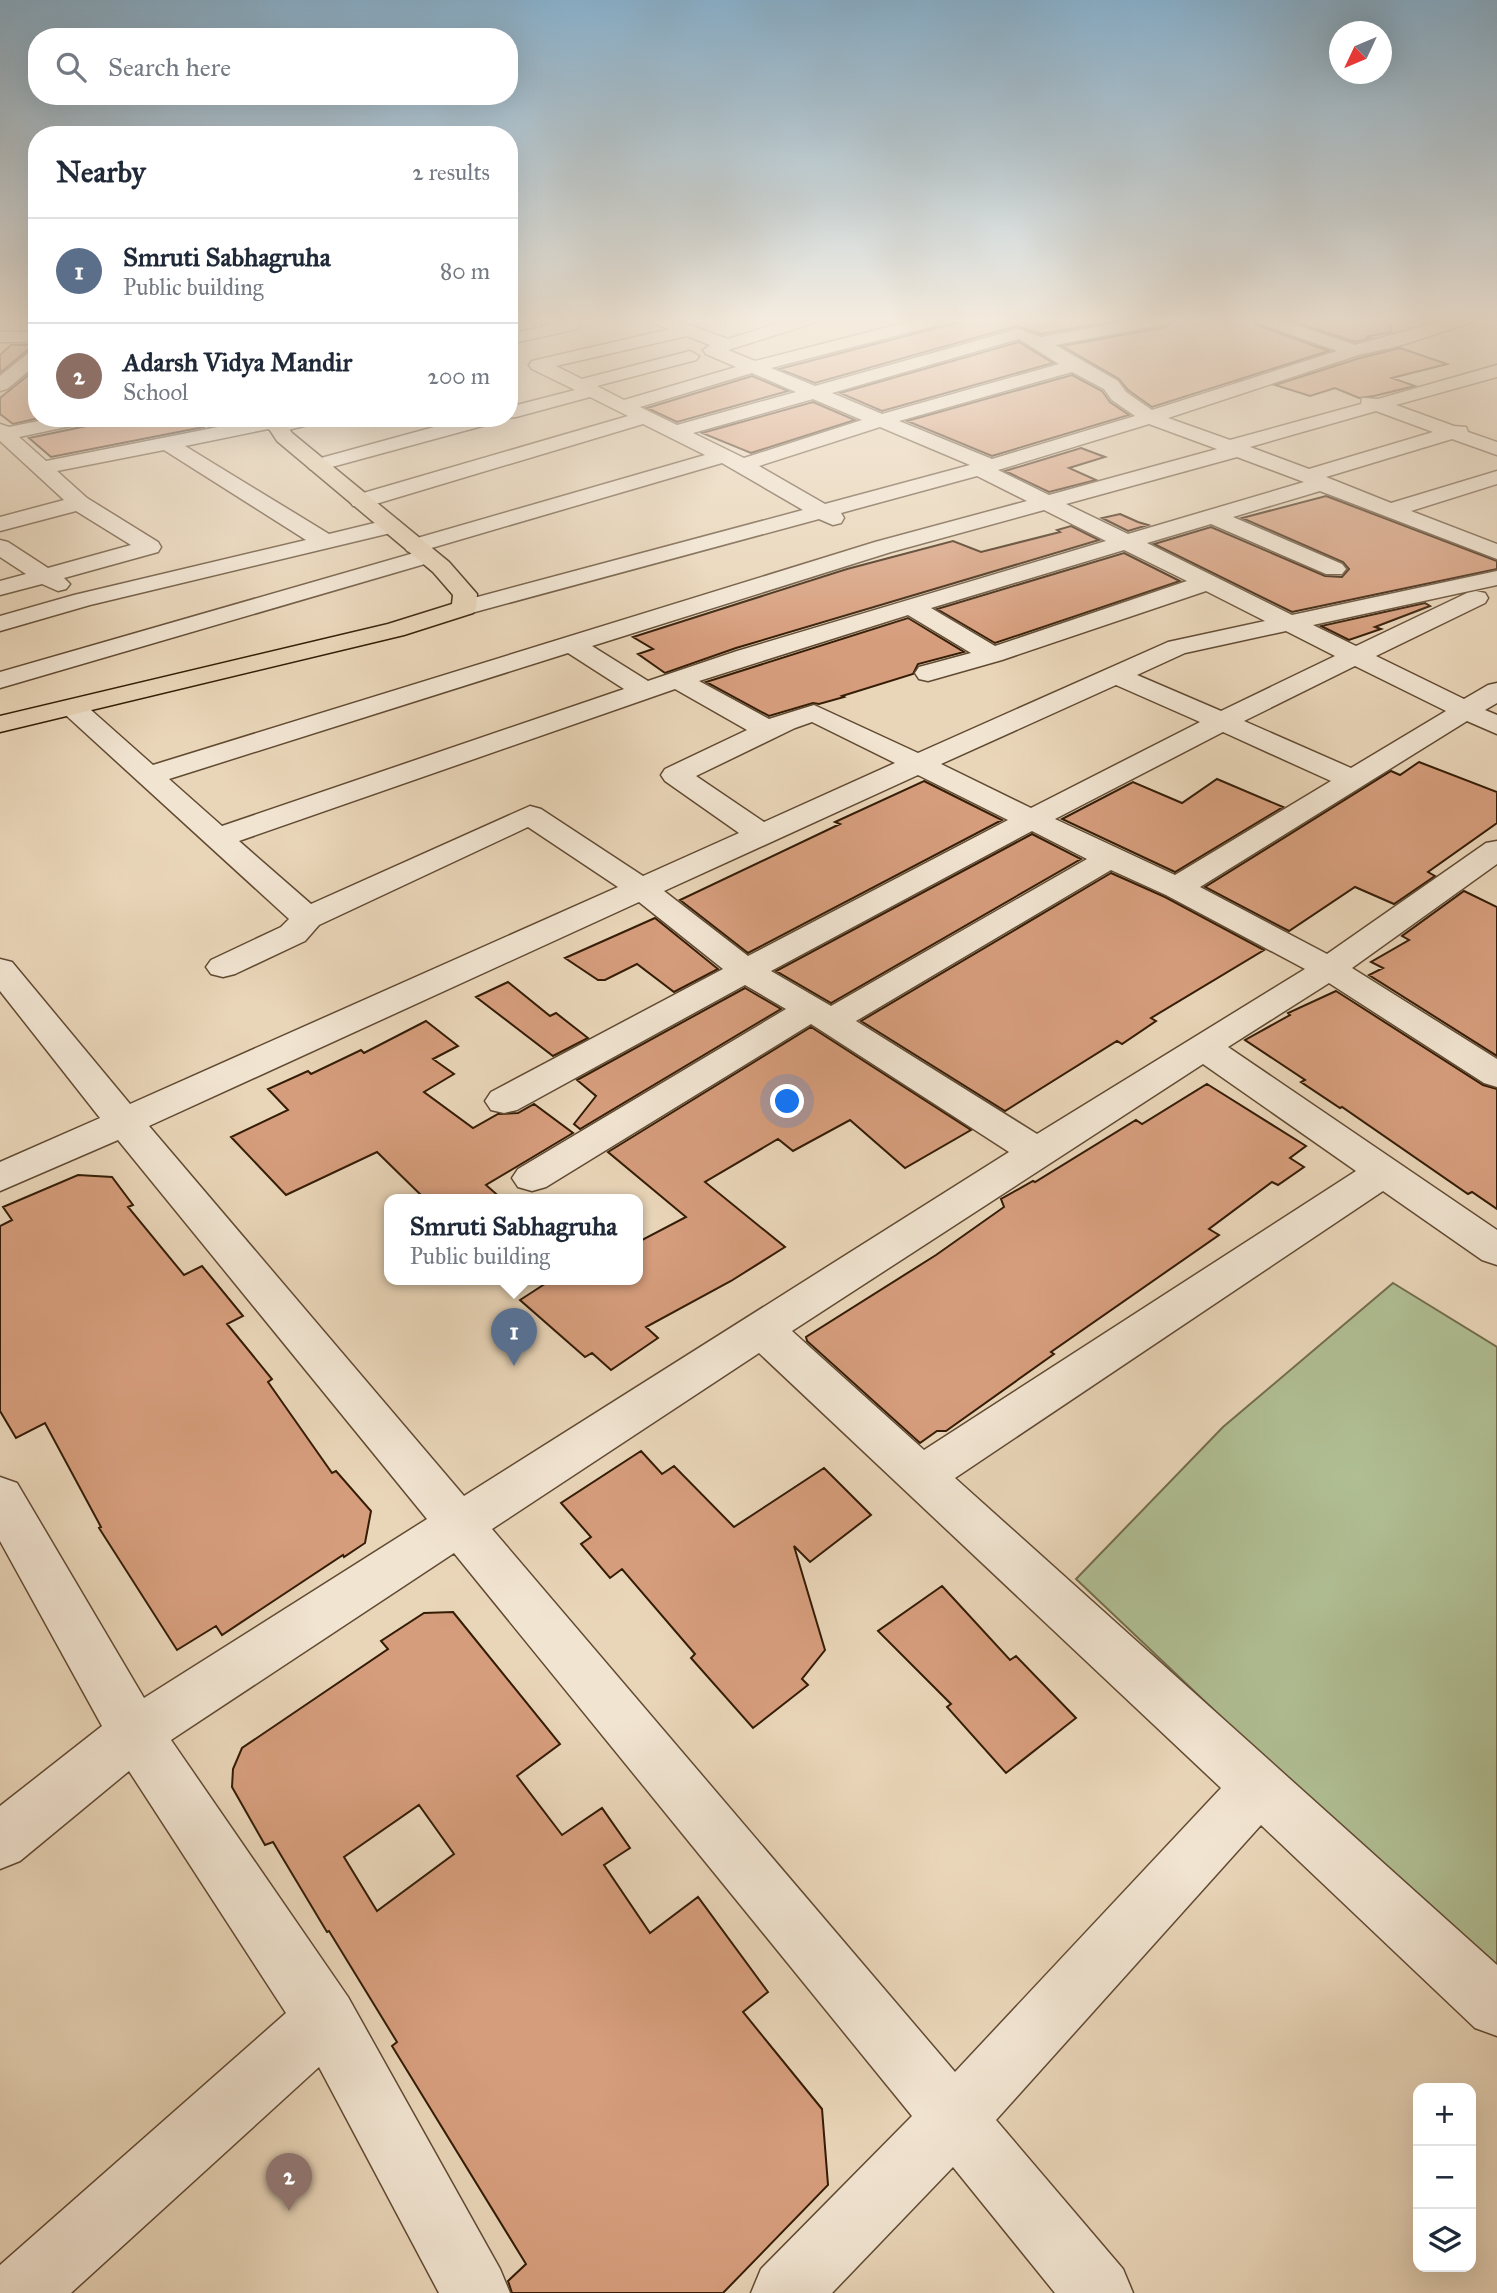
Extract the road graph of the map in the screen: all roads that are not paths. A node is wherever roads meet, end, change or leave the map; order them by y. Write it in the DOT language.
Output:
graph roads {
  1 [pos="615,426"];
  2 [pos="663,426"];
  3 [pos="694,426"];
  4 [pos="858,426"];
  5 [pos="899,426"];
  6 [pos="1125,426"];
  7 [pos="1173,426"];
  8 [pos="1303,426"];
  9 [pos="1433,426"];
  10 [pos="1478,426"];
  11 [pos="30,427"];
  12 [pos="249,427"];
  13 [pos="277,427"];
  14 [pos="457,427"];
  15 [pos="1,432"];
  16 [pos="674,432"];
  17 [pos="1452,433"];
  18 [pos="167,443"];
  19 [pos="1233,448"];
  20 [pos="1497,449"];
  21 [pos="1045,451"];
  22 [pos="733,460"];
  23 [pos="317,465"];
  24 [pos="986,467"];
  25 [pos="42,468"];
  26 [pos="1497,477"];
  27 [pos="1315,480"];
  28 [pos="1119,483"];
  29 [pos="361,501"];
  30 [pos="1049,502"];
  31 [pos="79,503"];
  32 [pos="820,510"];
  33 [pos="1392,510"];
  34 [pos="1212,516"];
  35 [pos="0,524"];
  36 [pos="391,526"];
  37 [pos="1128,542"];
  38 [pos="327,543"];
  39 [pos="0,547"];
  40 [pos="150,547"];
  41 [pos="883,547"];
  42 [pos="1494,548"];
  43 [pos="421,551"];
  44 [pos="642,560"];
  45 [pos="1334,569"];
  46 [pos="665,573"];
  47 [pos="44,575"];
  48 [pos="185,576"];
  49 [pos="1497,578"];
  50 [pos="1209,582"];
  51 [pos="0,587"];
  52 [pos="687,587"];
  53 [pos="1497,588"];
  54 [pos="83,600"];
  55 [pos="709,600"];
  56 [pos="911,607"];
  57 [pos="464,608"];
  58 [pos="1288,622"];
  59 [pos="0,624"];
  60 [pos="571,644"];
  61 [pos="993,655"];
  62 [pos="1354,655"];
  63 [pos="928,673"];
  64 [pos="1116,675"];
  65 [pos="0,680"];
  66 [pos="677,680"];
  67 [pos="644,690"];
  68 [pos="1497,691"];
  69 [pos="72,708"];
  70 [pos="1465,710"];
  71 [pos="1222,722"];
  72 [pos="0,723"];
  73 [pos="1497,726"];
  74 [pos="768,730"];
  75 [pos="916,765"];
  76 [pos="149,776"];
  77 [pos="1351,779"];
  78 [pos="1031,819"];
  79 [pos="763,835"];
  80 [pos="218,838"];
  81 [pos="1110,858"];
  82 [pos="1487,869"];
  83 [pos="1177,888"];
  84 [pos="642,889"];
  85 [pos="307,918"];
  86 [pos="223,967"];
  87 [pos="1329,968"];
  88 [pos="0,969"];
  89 [pos="746,971"];
  90 [pos="821,1015"];
  91 [pos="1203,1047"];
  92 [pos="1497,1075"];
  93 [pos="504,1101"];
  94 [pos="125,1123"];
  95 [pos="1037,1152"];
  96 [pos="1383,1172"];
  97 [pos="0,1178"];
  98 [pos="532,1178"];
  99 [pos="1497,1250"];
  100 [pos="762,1330"];
  101 [pos="921,1476"];
  102 [pos="0,1497"];
  103 [pos="460,1526"];
  104 [pos="135,1733"];
  105 [pos="1259,1787"];
  106 [pos="0,1841"];
  107 [pos="1497,2006"];
  108 [pos="326,2019"];
  109 [pos="954,2119"];
  110 [pos="20,2293"];
  111 [pos="476,2293"];
  112 [pos="785,2293"];
  113 [pos="1099,2293"];
  1 -- 29 [label="street"];
  2 -- 16 [label="street"];
  3 -- 16 [label="street"];
  4 -- 22 [label="street"];
  5 -- 24 [label="street"];
  6 -- 21 [label="street"];
  7 -- 19 [label="street"];
  8 -- 19 [label="street"];
  9 -- 17 [label="street"];
  10 -- 17 [label="street"];
  11 -- 15 [label="street"];
  12 -- 18 [label="street"];
  13 -- 23 [label="main road"];
  14 -- 23 [label="street"];
  15 -- 25 [label="street"];
  16 -- 22 [label="street"];
  17 -- 20 [label="street"];
  17 -- 27 [label="street"];
  18 -- 25 [label="street"];
  18 -- 38 [label="street"];
  19 -- 27 [label="street"];
  19 -- 28 [label="street"];
  21 -- 24 [label="street"];
  21 -- 28 [label="street"];
  22 -- 32 [label="street"];
  22 -- 43 [label="street"];
  23 -- 29 [label="main road"];
  24 -- 30 [label="street"];
  24 -- 32 [label="street"];
  25 -- 31 [label="street"];
  26 -- 33 [label="street"];
  27 -- 33 [label="street"];
  27 -- 34 [label="street"];
  28 -- 30 [label="street"];
  29 -- 36 [label="main road"];
  30 -- 37 [label="street"];
  30 -- 41 [label="street"];
  31 -- 35 [label="street"];
  31 -- 40 [label="street"];
  32 -- 41 [label="street"];
  32 -- 44 [label="street"];
  33 -- 42 [label="street"];
  34 -- 37 [label="street"];
  34 -- 45 [label="street"];
  36 -- 38 [label="street"];
  36 -- 43 [label="main road"];
  37 -- 50 [label="street"];
  37 -- 56 [label="street"];
  38 -- 48 [label="street"];
  39 -- 47 [label="street"];
  40 -- 47 [label="street"];
  40 -- 48 [label="street"];
  41 -- 55 [label="street"];
  43 -- 57 [label="main road"];
  43 -- 65 [label="street"];
  44 -- 46 [label="street"];
  44 -- 57 [label="street"];
  47 -- 51 [label="street"];
  47 -- 54 [label="street"];
  48 -- 54 [label="street"];
  49 -- 58 [label="street"];
  50 -- 58 [label="street"];
  50 -- 61 [label="street"];
  52 -- 55 [label="street"];
  53 -- 62 [label="street"];
  54 -- 59 [label="street"];
  55 -- 60 [label="street"];
  56 -- 61 [label="street"];
  56 -- 66 [label="street"];
  57 -- 69 [label="main road"];
  58 -- 62 [label="street"];
  58 -- 64 [label="street"];
  60 -- 67 [label="street"];
  60 -- 76 [label="street"];
  61 -- 63 [label="street"];
  62 -- 70 [label="street"];
  62 -- 71 [label="street"];
  64 -- 71 [label="street"];
  64 -- 75 [label="street"];
  66 -- 67 [label="street"];
  66 -- 74 [label="street"];
  67 -- 80 [label="street"];
  68 -- 70 [label="street"];
  69 -- 72 [label="main road"];
  69 -- 76 [label="street"];
  70 -- 73 [label="street"];
  70 -- 77 [label="street"];
  71 -- 77 [label="street"];
  71 -- 78 [label="street"];
  74 -- 75 [label="street"];
  74 -- 79 [label="street"];
  75 -- 78 [label="street"];
  75 -- 79 [label="street"];
  76 -- 80 [label="street"];
  77 -- 83 [label="street"];
  78 -- 81 [label="street"];
  78 -- 89 [label="street"];
  79 -- 84 [label="street"];
  80 -- 85 [label="street"];
  81 -- 83 [label="street"];
  81 -- 90 [label="street"];
  82 -- 87 [label="street"];
  83 -- 87 [label="street"];
  84 -- 85 [label="street"];
  84 -- 89 [label="street"];
  84 -- 94 [label="street"];
  85 -- 86 [label="street"];
  87 -- 91 [label="street"];
  87 -- 92 [label="street"];
  88 -- 94 [label="street"];
  89 -- 90 [label="street"];
  89 -- 93 [label="street"];
  90 -- 95 [label="street"];
  90 -- 98 [label="street"];
  91 -- 95 [label="street"];
  91 -- 96 [label="street"];
  94 -- 97 [label="street"];
  94 -- 103 [label="street"];
  95 -- 100 [label="street"];
  96 -- 99 [label="street"];
  96 -- 101 [label="street"];
  100 -- 101 [label="street"];
  100 -- 103 [label="street"];
  101 -- 105 [label="street"];
  102 -- 104 [label="street"];
  103 -- 104 [label="street"];
  103 -- 109 [label="street"];
  104 -- 106 [label="street"];
  104 -- 108 [label="street"];
  105 -- 107 [label="street"];
  105 -- 109 [label="street"];
  108 -- 110 [label="street"];
  108 -- 111 [label="street"];
  109 -- 112 [label="street"];
  109 -- 113 [label="street"];
}
